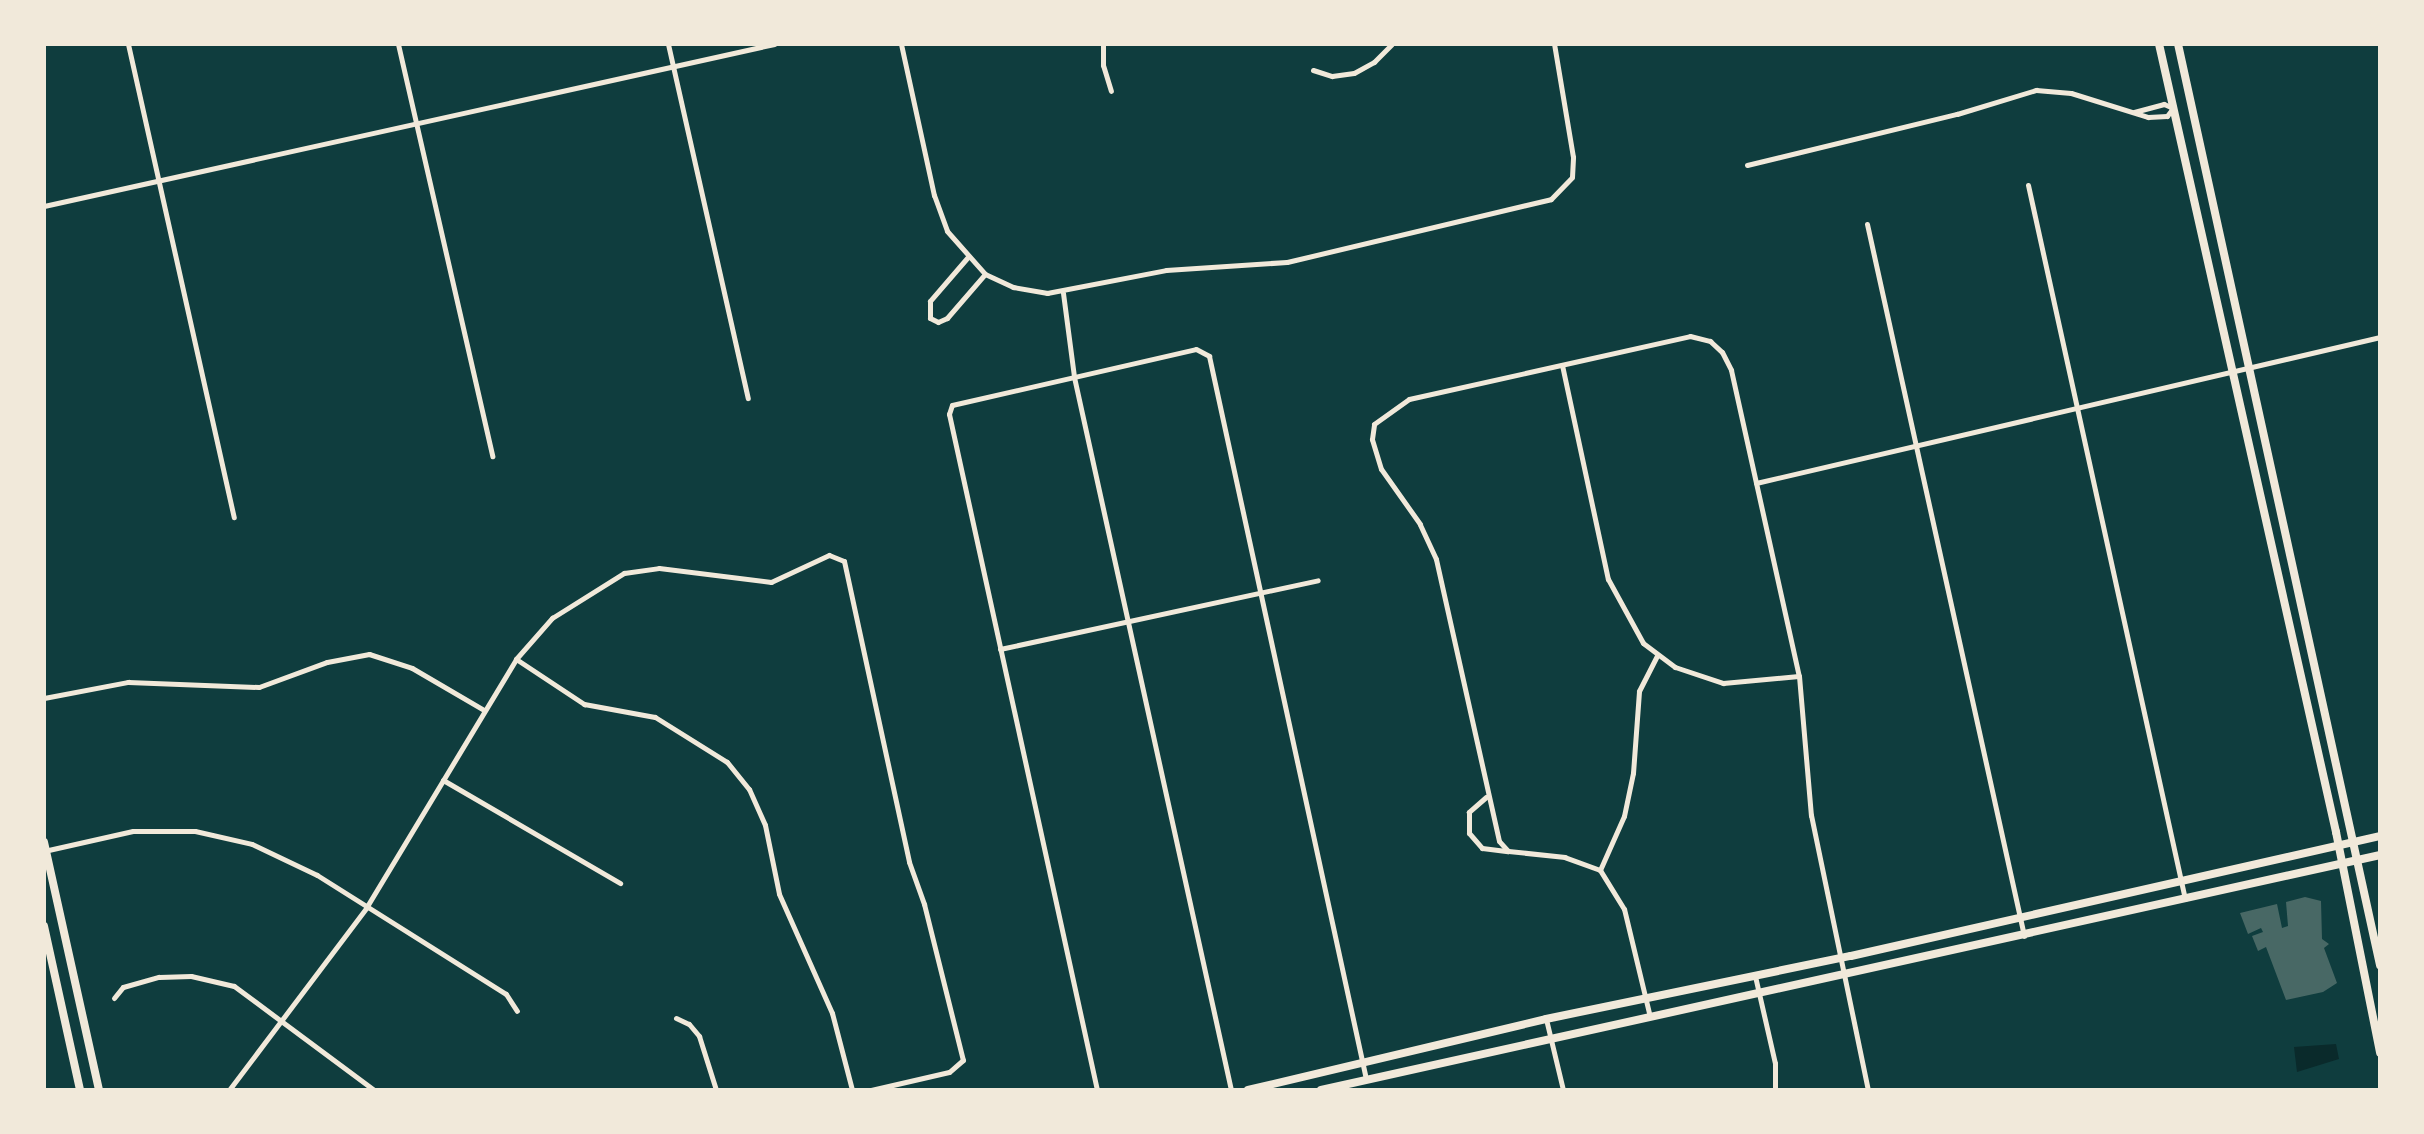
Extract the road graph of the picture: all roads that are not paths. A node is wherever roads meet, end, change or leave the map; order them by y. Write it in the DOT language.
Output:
graph roads {
  1 [pos="128,44"];
  2 [pos="398,44"];
  3 [pos="668,44"];
  4 [pos="775,44"];
  5 [pos="901,44"];
  6 [pos="1103,44"];
  7 [pos="1392,44"];
  8 [pos="1554,44"];
  9 [pos="2159,44"];
  10 [pos="2178,44"];
  11 [pos="673,66"];
  12 [pos="1313,71"];
  13 [pos="1111,91"];
  14 [pos="2192,104"];
  15 [pos="2173,108"];
  16 [pos="2134,112"];
  17 [pos="416,123"];
  18 [pos="1747,164"];
  19 [pos="158,181"];
  20 [pos="2028,185"];
  21 [pos="44,206"];
  22 [pos="1867,225"];
  23 [pos="967,258"];
  24 [pos="985,274"];
  25 [pos="1063,293"];
  26 [pos="2380,337"];
  27 [pos="1562,365"];
  28 [pos="2250,368"];
  29 [pos="2233,372"];
  30 [pos="1074,377"];
  31 [pos="748,398"];
  32 [pos="2078,408"];
  33 [pos="1915,445"];
  34 [pos="492,456"];
  35 [pos="1756,482"];
  36 [pos="233,517"];
  37 [pos="1318,580"];
  38 [pos="1260,593"];
  39 [pos="1129,622"];
  40 [pos="1000,649"];
  41 [pos="1657,656"];
  42 [pos="2315,657"];
  43 [pos="516,659"];
  44 [pos="2298,661"];
  45 [pos="1799,676"];
  46 [pos="44,698"];
  47 [pos="484,710"];
  48 [pos="443,780"];
  49 [pos="1486,797"];
  50 [pos="2380,836"];
  51 [pos="2354,842"];
  52 [pos="2339,845"];
  53 [pos="44,848"];
  54 [pos="1508,851"];
  55 [pos="2380,855"];
  56 [pos="2358,860"];
  57 [pos="2341,863"];
  58 [pos="1600,870"];
  59 [pos="2181,881"];
  60 [pos="620,883"];
  61 [pos="2185,899"];
  62 [pos="366,908"];
  63 [pos="2020,918"];
  64 [pos="44,926"];
  65 [pos="1975,928"];
  66 [pos="2024,936"];
  67 [pos="1979,946"];
  68 [pos="1840,958"];
  69 [pos="2380,965"];
  70 [pos="1755,976"];
  71 [pos="1843,977"];
  72 [pos="1759,995"];
  73 [pos="114,998"];
  74 [pos="1646,998"];
  75 [pos="517,1012"];
  76 [pos="1650,1017"];
  77 [pos="281,1018"];
  78 [pos="676,1018"];
  79 [pos="1546,1019"];
  80 [pos="1476,1035"];
  81 [pos="1551,1037"];
  82 [pos="2380,1050"];
  83 [pos="1479,1054"];
  84 [pos="1362,1061"];
  85 [pos="1366,1079"];
  86 [pos="80,1090"];
  87 [pos="99,1090"];
  88 [pos="229,1090"];
  89 [pos="374,1090"];
  90 [pos="716,1090"];
  91 [pos="852,1090"];
  92 [pos="872,1090"];
  93 [pos="1097,1090"];
  94 [pos="1231,1090"];
  95 [pos="1248,1090"];
  96 [pos="1321,1090"];
  97 [pos="1563,1090"];
  98 [pos="1775,1090"];
  99 [pos="1868,1090"];
  1 -- 19 [label="street"];
  2 -- 17 [label="street"];
  3 -- 11 [label="street"];
  4 -- 11 [label="street"];
  5 -- 23 [label="street"];
  6 -- 13 [label="street"];
  7 -- 12 [label="street"];
  8 -- 25 [label="street"];
  9 -- 15 [label="main road"];
  10 -- 14 [label="main road"];
  11 -- 17 [label="street"];
  11 -- 31 [label="street"];
  14 -- 15 [label="main road"];
  14 -- 28 [label="main road"];
  15 -- 16 [label="street"];
  15 -- 16 [label="street"];
  15 -- 29 [label="main road"];
  16 -- 18 [label="street"];
  17 -- 19 [label="street"];
  17 -- 34 [label="street"];
  19 -- 21 [label="street"];
  19 -- 36 [label="street"];
  20 -- 32 [label="street"];
  22 -- 33 [label="street"];
  23 -- 24 [label="street"];
  23 -- 24 [label="street"];
  24 -- 25 [label="street"];
  25 -- 30 [label="street"];
  26 -- 28 [label="street"];
  27 -- 35 [label="street"];
  27 -- 41 [label="street"];
  27 -- 49 [label="street"];
  28 -- 29 [label="street"];
  28 -- 42 [label="main road"];
  29 -- 32 [label="street"];
  29 -- 44 [label="main road"];
  30 -- 38 [label="street"];
  30 -- 39 [label="street"];
  30 -- 40 [label="street"];
  32 -- 33 [label="street"];
  32 -- 59 [label="street"];
  33 -- 35 [label="street"];
  33 -- 63 [label="street"];
  35 -- 45 [label="street"];
  37 -- 38 [label="street"];
  38 -- 39 [label="street"];
  38 -- 84 [label="street"];
  39 -- 40 [label="street"];
  39 -- 94 [label="street"];
  40 -- 93 [label="street"];
  41 -- 45 [label="street"];
  41 -- 58 [label="street"];
  42 -- 44 [label="main road"];
  42 -- 51 [label="main road"];
  43 -- 47 [label="street"];
  43 -- 91 [label="street"];
  43 -- 92 [label="street"];
  44 -- 52 [label="main road"];
  45 -- 68 [label="street"];
  46 -- 47 [label="street"];
  47 -- 48 [label="street"];
  48 -- 60 [label="street"];
  48 -- 62 [label="street"];
  49 -- 54 [label="street"];
  49 -- 54 [label="street"];
  50 -- 51 [label="main road"];
  51 -- 52 [label="main road"];
  51 -- 56 [label="main road"];
  52 -- 57 [label="main road"];
  52 -- 59 [label="main road"];
  53 -- 62 [label="street"];
  53 -- 87 [label="main road"];
  54 -- 58 [label="street"];
  55 -- 56 [label="main road"];
  56 -- 57 [label="main road"];
  56 -- 69 [label="main road"];
  57 -- 61 [label="main road"];
  57 -- 82 [label="main road"];
  58 -- 74 [label="street"];
  59 -- 61 [label="street"];
  59 -- 63 [label="main road"];
  61 -- 66 [label="main road"];
  62 -- 75 [label="street"];
  62 -- 77 [label="street"];
  63 -- 65 [label="main road"];
  63 -- 66 [label="street"];
  64 -- 86 [label="main road"];
  65 -- 67 [label="main road"];
  65 -- 68 [label="main road"];
  66 -- 67 [label="main road"];
  67 -- 71 [label="main road"];
  68 -- 70 [label="main road"];
  68 -- 71 [label="street"];
  70 -- 72 [label="street"];
  70 -- 74 [label="main road"];
  71 -- 72 [label="main road"];
  71 -- 99 [label="street"];
  72 -- 76 [label="main road"];
  72 -- 98 [label="street"];
  73 -- 77 [label="street"];
  74 -- 76 [label="street"];
  74 -- 79 [label="main road"];
  76 -- 81 [label="main road"];
  77 -- 88 [label="street"];
  77 -- 89 [label="street"];
  78 -- 90 [label="street"];
  79 -- 80 [label="main road"];
  79 -- 81 [label="street"];
  80 -- 83 [label="main road"];
  80 -- 84 [label="main road"];
  81 -- 83 [label="main road"];
  81 -- 97 [label="street"];
  83 -- 85 [label="main road"];
  84 -- 85 [label="street"];
  84 -- 95 [label="main road"];
  85 -- 96 [label="main road"];
}
